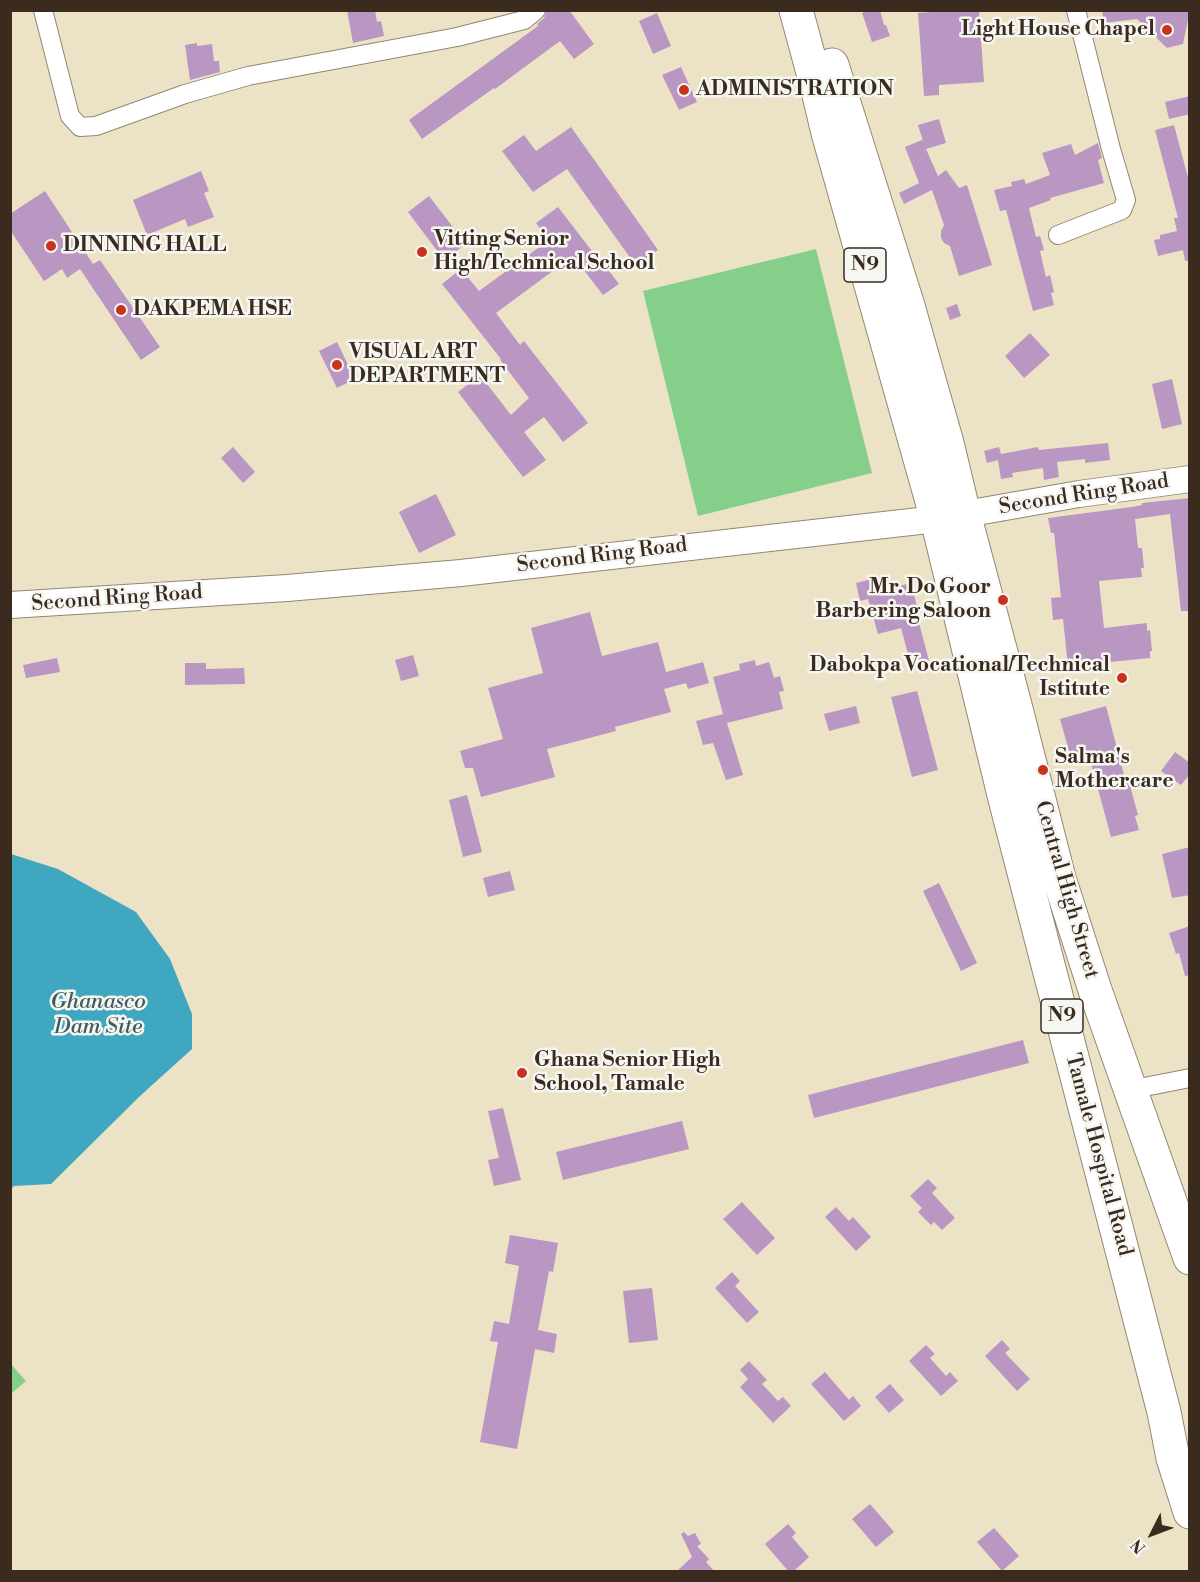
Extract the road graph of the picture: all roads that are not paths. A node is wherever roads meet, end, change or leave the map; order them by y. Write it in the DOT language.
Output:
graph roads {
  1 [pos="43,10"];
  2 [pos="536,10"];
  3 [pos="796,10"];
  4 [pos="814,10"];
  5 [pos="1076,10"];
  6 [pos="1058,235"];
  7 [pos="1190,480"];
  8 [pos="950,516"];
  9 [pos="10,605"];
  10 [pos="1190,1078"];
  11 [pos="1130,1090"];
  12 [pos="1190,1258"];
  13 [pos="1181,1455"];
  14 [pos="1190,1512"];
  1 -- 2 [label="street"];
  3 -- 8 [label="highway, N9"];
  4 -- 8 [label="highway, N9"];
  5 -- 6 [label="street"];
  7 -- 8 [label="street, Second Ring Road"];
  8 -- 9 [label="street, Second Ring Road"];
  8 -- 11 [label="highway, Central High Street / N9"];
  8 -- 13 [label="highway, Tamale Hospital Road / N9"];
  10 -- 11 [label="street"];
  11 -- 12 [label="highway, Central High Street / N9"];
  13 -- 14 [label="highway, Tamale Hospital Road / N9"];
}
